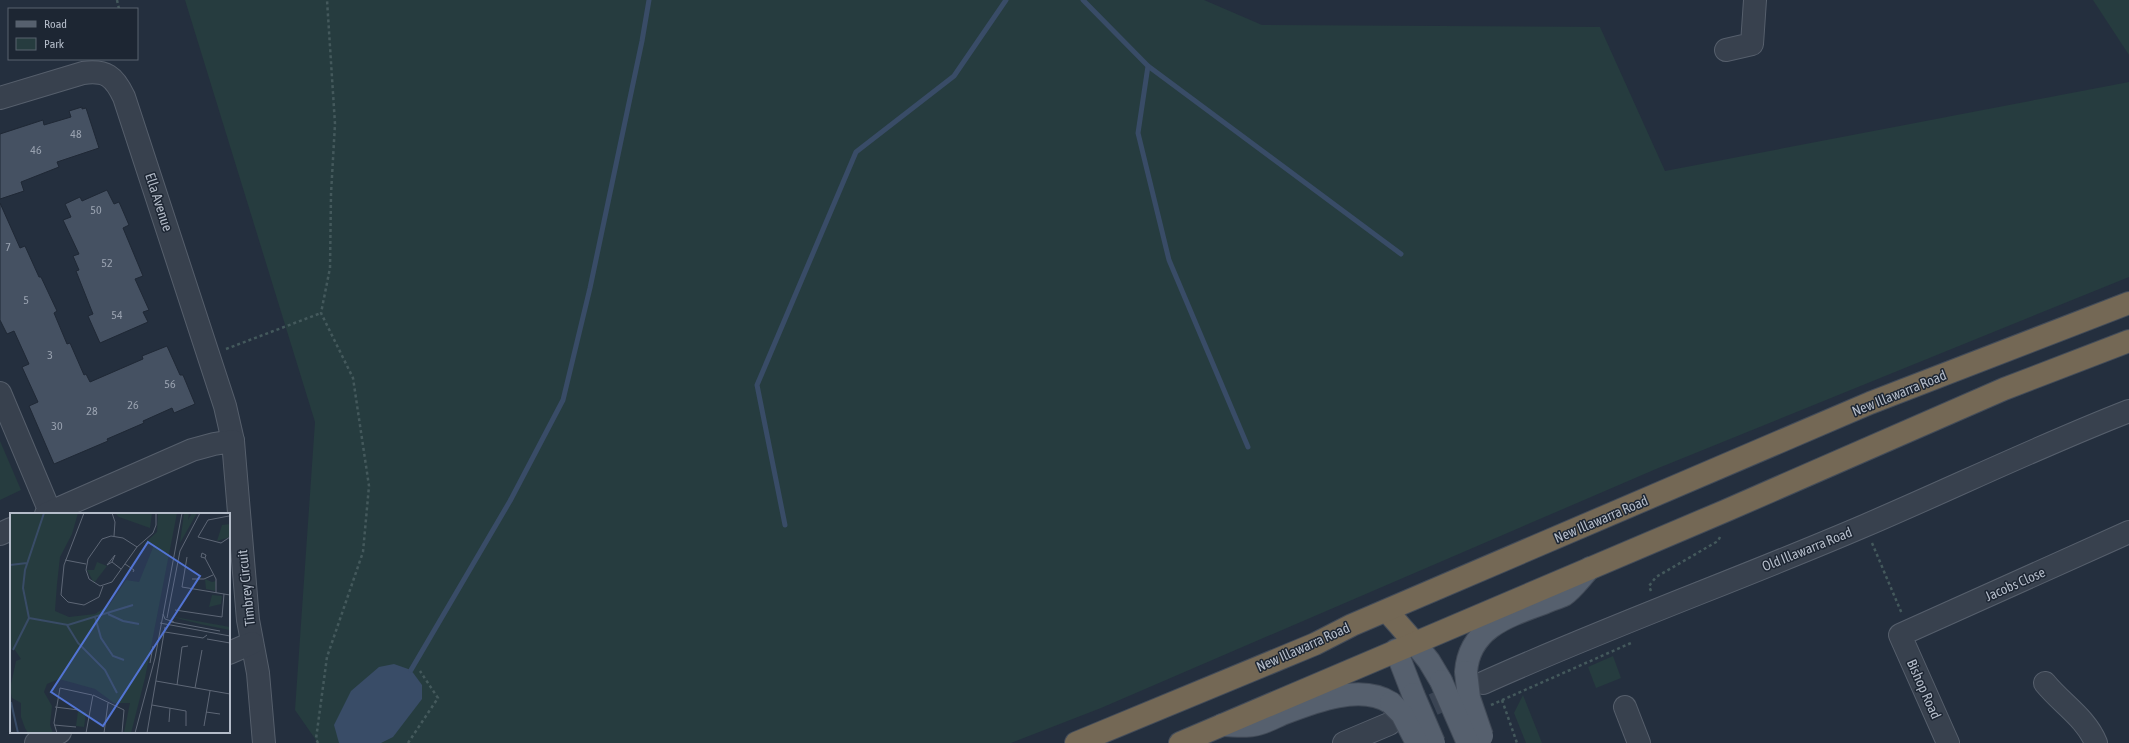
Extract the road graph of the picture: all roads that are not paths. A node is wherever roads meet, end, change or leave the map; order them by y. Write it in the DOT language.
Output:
graph roads {
  1 [pos="1755,0"];
  2 [pos="1726,50"];
  3 [pos="0,98"];
  4 [pos="2129,303"];
  5 [pos="2129,341"];
  6 [pos="0,393"];
  7 [pos="2129,411"];
  8 [pos="233,442"];
  9 [pos="48,513"];
  10 [pos="10,529"];
  11 [pos="2129,532"];
  12 [pos="0,534"];
  13 [pos="1590,568"];
  14 [pos="1384,612"];
  15 [pos="1904,633"];
  16 [pos="252,643"];
  17 [pos="1405,646"];
  18 [pos="230,653"];
  19 [pos="1474,677"];
  20 [pos="2045,684"];
  21 [pos="1625,707"];
  22 [pos="1390,714"];
  23 [pos="1222,725"];
  24 [pos="58,733"];
  25 [pos="1476,741"];
  26 [pos="36,743"];
  27 [pos="264,743"];
  28 [pos="1076,743"];
  29 [pos="1180,743"];
  30 [pos="1344,743"];
  31 [pos="1417,743"];
  32 [pos="1434,743"];
  33 [pos="1639,743"];
  34 [pos="1948,743"];
  35 [pos="2096,743"];
  1 -- 2 [label="street"];
  3 -- 8 [label="street, Ella Avenue"];
  4 -- 14 [label="highway, New Illawarra Road"];
  5 -- 13 [label="highway"];
  6 -- 9 [label="street"];
  7 -- 19 [label="street, Old Illawarra Road"];
  8 -- 9 [label="street"];
  8 -- 16 [label="street, Timbrey Circuit"];
  10 -- 12 [label="street"];
  11 -- 15 [label="street, Jacobs Close"];
  13 -- 17 [label="highway"];
  13 -- 19 [label="main road"];
  14 -- 17 [label="highway"];
  14 -- 28 [label="highway, New Illawarra Road"];
  15 -- 34 [label="street, Bishop Road"];
  16 -- 18 [label="street"];
  16 -- 27 [label="street, Timbrey Circuit"];
  17 -- 23 [label="highway"];
  17 -- 25 [label="main road, bridge"];
  17 -- 32 [label="main road, bridge"];
  19 -- 25 [label="main road, bridge"];
  20 -- 35 [label="street"];
  21 -- 33 [label="street"];
  22 -- 23 [label="main road"];
  22 -- 30 [label="street"];
  22 -- 31 [label="main road, bridge"];
  23 -- 29 [label="highway"];
  24 -- 26 [label="street"];
}
